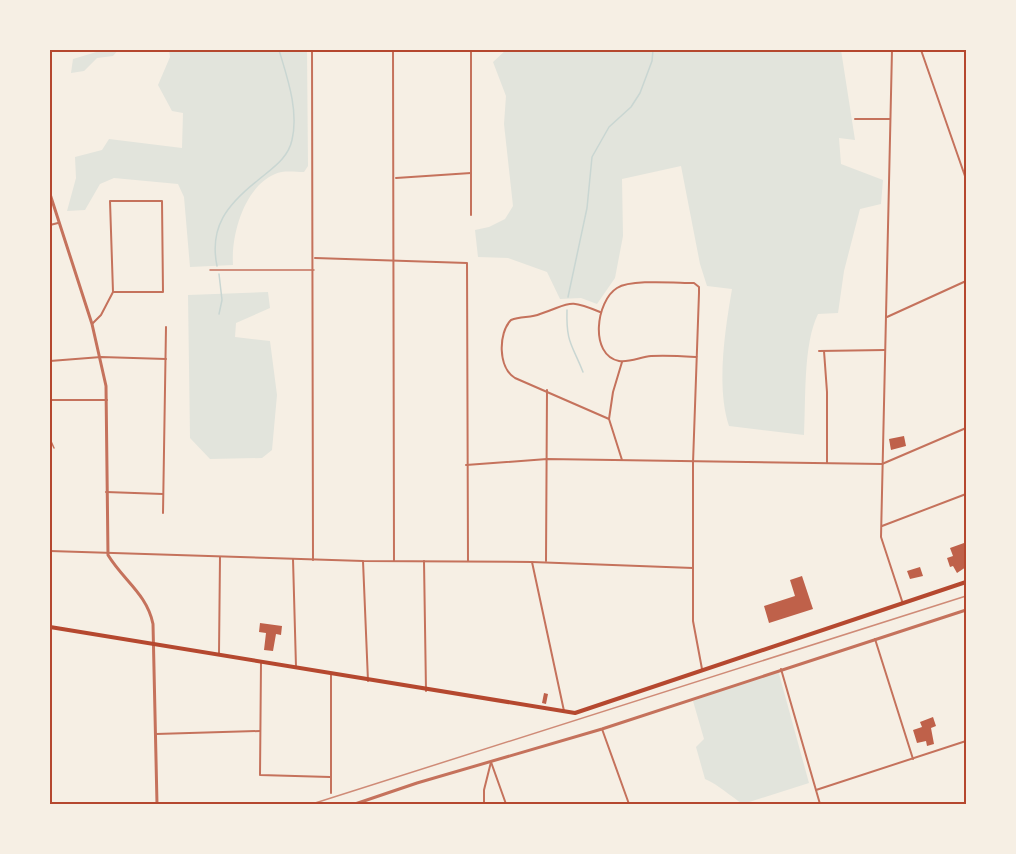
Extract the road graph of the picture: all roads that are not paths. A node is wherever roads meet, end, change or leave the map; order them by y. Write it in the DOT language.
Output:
graph roads {
  1 [pos="312,50"];
  2 [pos="393,50"];
  3 [pos="471,50"];
  4 [pos="892,50"];
  5 [pos="921,50"];
  6 [pos="855,118"];
  7 [pos="890,119"];
  8 [pos="471,173"];
  9 [pos="395,178"];
  10 [pos="966,178"];
  11 [pos="50,194"];
  12 [pos="471,215"];
  13 [pos="58,223"];
  14 [pos="50,225"];
  15 [pos="314,258"];
  16 [pos="394,261"];
  17 [pos="210,270"];
  18 [pos="314,270"];
  19 [pos="966,281"];
  20 [pos="112,292"];
  21 [pos="600,312"];
  22 [pos="887,316"];
  23 [pos="92,324"];
  24 [pos="165,327"];
  25 [pos="885,350"];
  26 [pos="819,351"];
  27 [pos="824,351"];
  28 [pos="101,357"];
  29 [pos="696,357"];
  30 [pos="166,359"];
  31 [pos="50,361"];
  32 [pos="622,362"];
  33 [pos="547,390"];
  34 [pos="50,400"];
  35 [pos="107,400"];
  36 [pos="609,418"];
  37 [pos="966,428"];
  38 [pos="50,439"];
  39 [pos="54,448"];
  40 [pos="547,459"];
  41 [pos="623,461"];
  42 [pos="693,463"];
  43 [pos="827,463"];
  44 [pos="882,464"];
  45 [pos="466,465"];
  46 [pos="106,492"];
  47 [pos="163,494"];
  48 [pos="966,495"];
  49 [pos="163,513"];
  50 [pos="882,526"];
  51 [pos="50,551"];
  52 [pos="108,555"];
  53 [pos="220,557"];
  54 [pos="293,559"];
  55 [pos="313,560"];
  56 [pos="363,561"];
  57 [pos="394,561"];
  58 [pos="424,561"];
  59 [pos="468,561"];
  60 [pos="532,562"];
  61 [pos="546,562"];
  62 [pos="693,568"];
  63 [pos="966,582"];
  64 [pos="903,604"];
  65 [pos="966,610"];
  66 [pos="50,627"];
  67 [pos="875,639"];
  68 [pos="153,644"];
  69 [pos="219,655"];
  70 [pos="261,663"];
  71 [pos="296,668"];
  72 [pos="781,669"];
  73 [pos="703,672"];
  74 [pos="331,674"];
  75 [pos="368,681"];
  76 [pos="426,691"];
  77 [pos="565,712"];
  78 [pos="602,729"];
  79 [pos="260,730"];
  80 [pos="156,734"];
  81 [pos="966,741"];
  82 [pos="913,759"];
  83 [pos="491,762"];
  84 [pos="330,777"];
  85 [pos="816,790"];
  86 [pos="331,793"];
  87 [pos="157,804"];
  88 [pos="356,804"];
  89 [pos="484,804"];
  90 [pos="506,804"];
  91 [pos="629,804"];
  92 [pos="820,804"];
  1 -- 15 [label="street"];
  2 -- 9 [label="street"];
  3 -- 8 [label="street"];
  4 -- 7 [label="street"];
  5 -- 10 [label="street"];
  6 -- 7 [label="street"];
  7 -- 22 [label="street"];
  8 -- 9 [label="street"];
  8 -- 12 [label="street"];
  9 -- 16 [label="street"];
  11 -- 13 [label="street"];
  13 -- 14 [label="street"];
  13 -- 23 [label="street"];
  15 -- 16 [label="street"];
  15 -- 18 [label="street"];
  16 -- 45 [label="street"];
  16 -- 57 [label="street"];
  17 -- 18 [label="lane"];
  18 -- 55 [label="street"];
  19 -- 22 [label="street"];
  20 -- 20 [label="street"];
  20 -- 23 [label="street"];
  21 -- 29 [label="street"];
  21 -- 32 [label="street"];
  21 -- 33 [label="street"];
  22 -- 25 [label="street"];
  23 -- 28 [label="street"];
  24 -- 30 [label="street"];
  25 -- 27 [label="street"];
  25 -- 44 [label="street"];
  26 -- 27 [label="street"];
  27 -- 43 [label="street"];
  28 -- 30 [label="street"];
  28 -- 31 [label="street"];
  28 -- 35 [label="street"];
  29 -- 32 [label="street"];
  29 -- 42 [label="street"];
  30 -- 47 [label="street"];
  32 -- 36 [label="street"];
  33 -- 36 [label="street"];
  33 -- 40 [label="street"];
  34 -- 35 [label="street"];
  35 -- 46 [label="street"];
  36 -- 41 [label="street"];
  37 -- 44 [label="street"];
  38 -- 39 [label="lane"];
  40 -- 41 [label="street"];
  40 -- 45 [label="street"];
  40 -- 61 [label="street"];
  41 -- 42 [label="street"];
  42 -- 43 [label="street"];
  42 -- 62 [label="street"];
  43 -- 44 [label="street"];
  44 -- 50 [label="street"];
  45 -- 59 [label="street"];
  46 -- 47 [label="street"];
  46 -- 52 [label="street"];
  47 -- 49 [label="street"];
  48 -- 50 [label="street"];
  50 -- 64 [label="street"];
  51 -- 52 [label="street"];
  52 -- 53 [label="street"];
  52 -- 68 [label="street"];
  53 -- 54 [label="street"];
  53 -- 69 [label="street"];
  54 -- 55 [label="street"];
  54 -- 71 [label="street"];
  55 -- 56 [label="street"];
  56 -- 57 [label="street"];
  56 -- 75 [label="street"];
  57 -- 58 [label="street"];
  58 -- 59 [label="street"];
  58 -- 76 [label="street"];
  59 -- 60 [label="street"];
  60 -- 61 [label="street"];
  60 -- 77 [label="street"];
  61 -- 62 [label="street"];
  62 -- 73 [label="street"];
  63 -- 64 [label="main road"];
  64 -- 73 [label="main road"];
  65 -- 67 [label="street"];
  66 -- 68 [label="main road"];
  67 -- 72 [label="street"];
  67 -- 82 [label="street"];
  68 -- 69 [label="main road"];
  68 -- 80 [label="street"];
  69 -- 70 [label="main road"];
  70 -- 71 [label="main road"];
  70 -- 79 [label="street"];
  71 -- 74 [label="main road"];
  72 -- 78 [label="street"];
  72 -- 85 [label="street"];
  73 -- 77 [label="main road"];
  74 -- 75 [label="main road"];
  74 -- 84 [label="street"];
  75 -- 76 [label="main road"];
  76 -- 77 [label="main road"];
  78 -- 83 [label="street"];
  78 -- 91 [label="street"];
  79 -- 80 [label="street"];
  79 -- 84 [label="street"];
  80 -- 87 [label="street"];
  81 -- 82 [label="street"];
  82 -- 85 [label="street"];
  83 -- 88 [label="street"];
  83 -- 89 [label="street"];
  83 -- 90 [label="street"];
  84 -- 86 [label="street"];
  85 -- 92 [label="street"];
}
